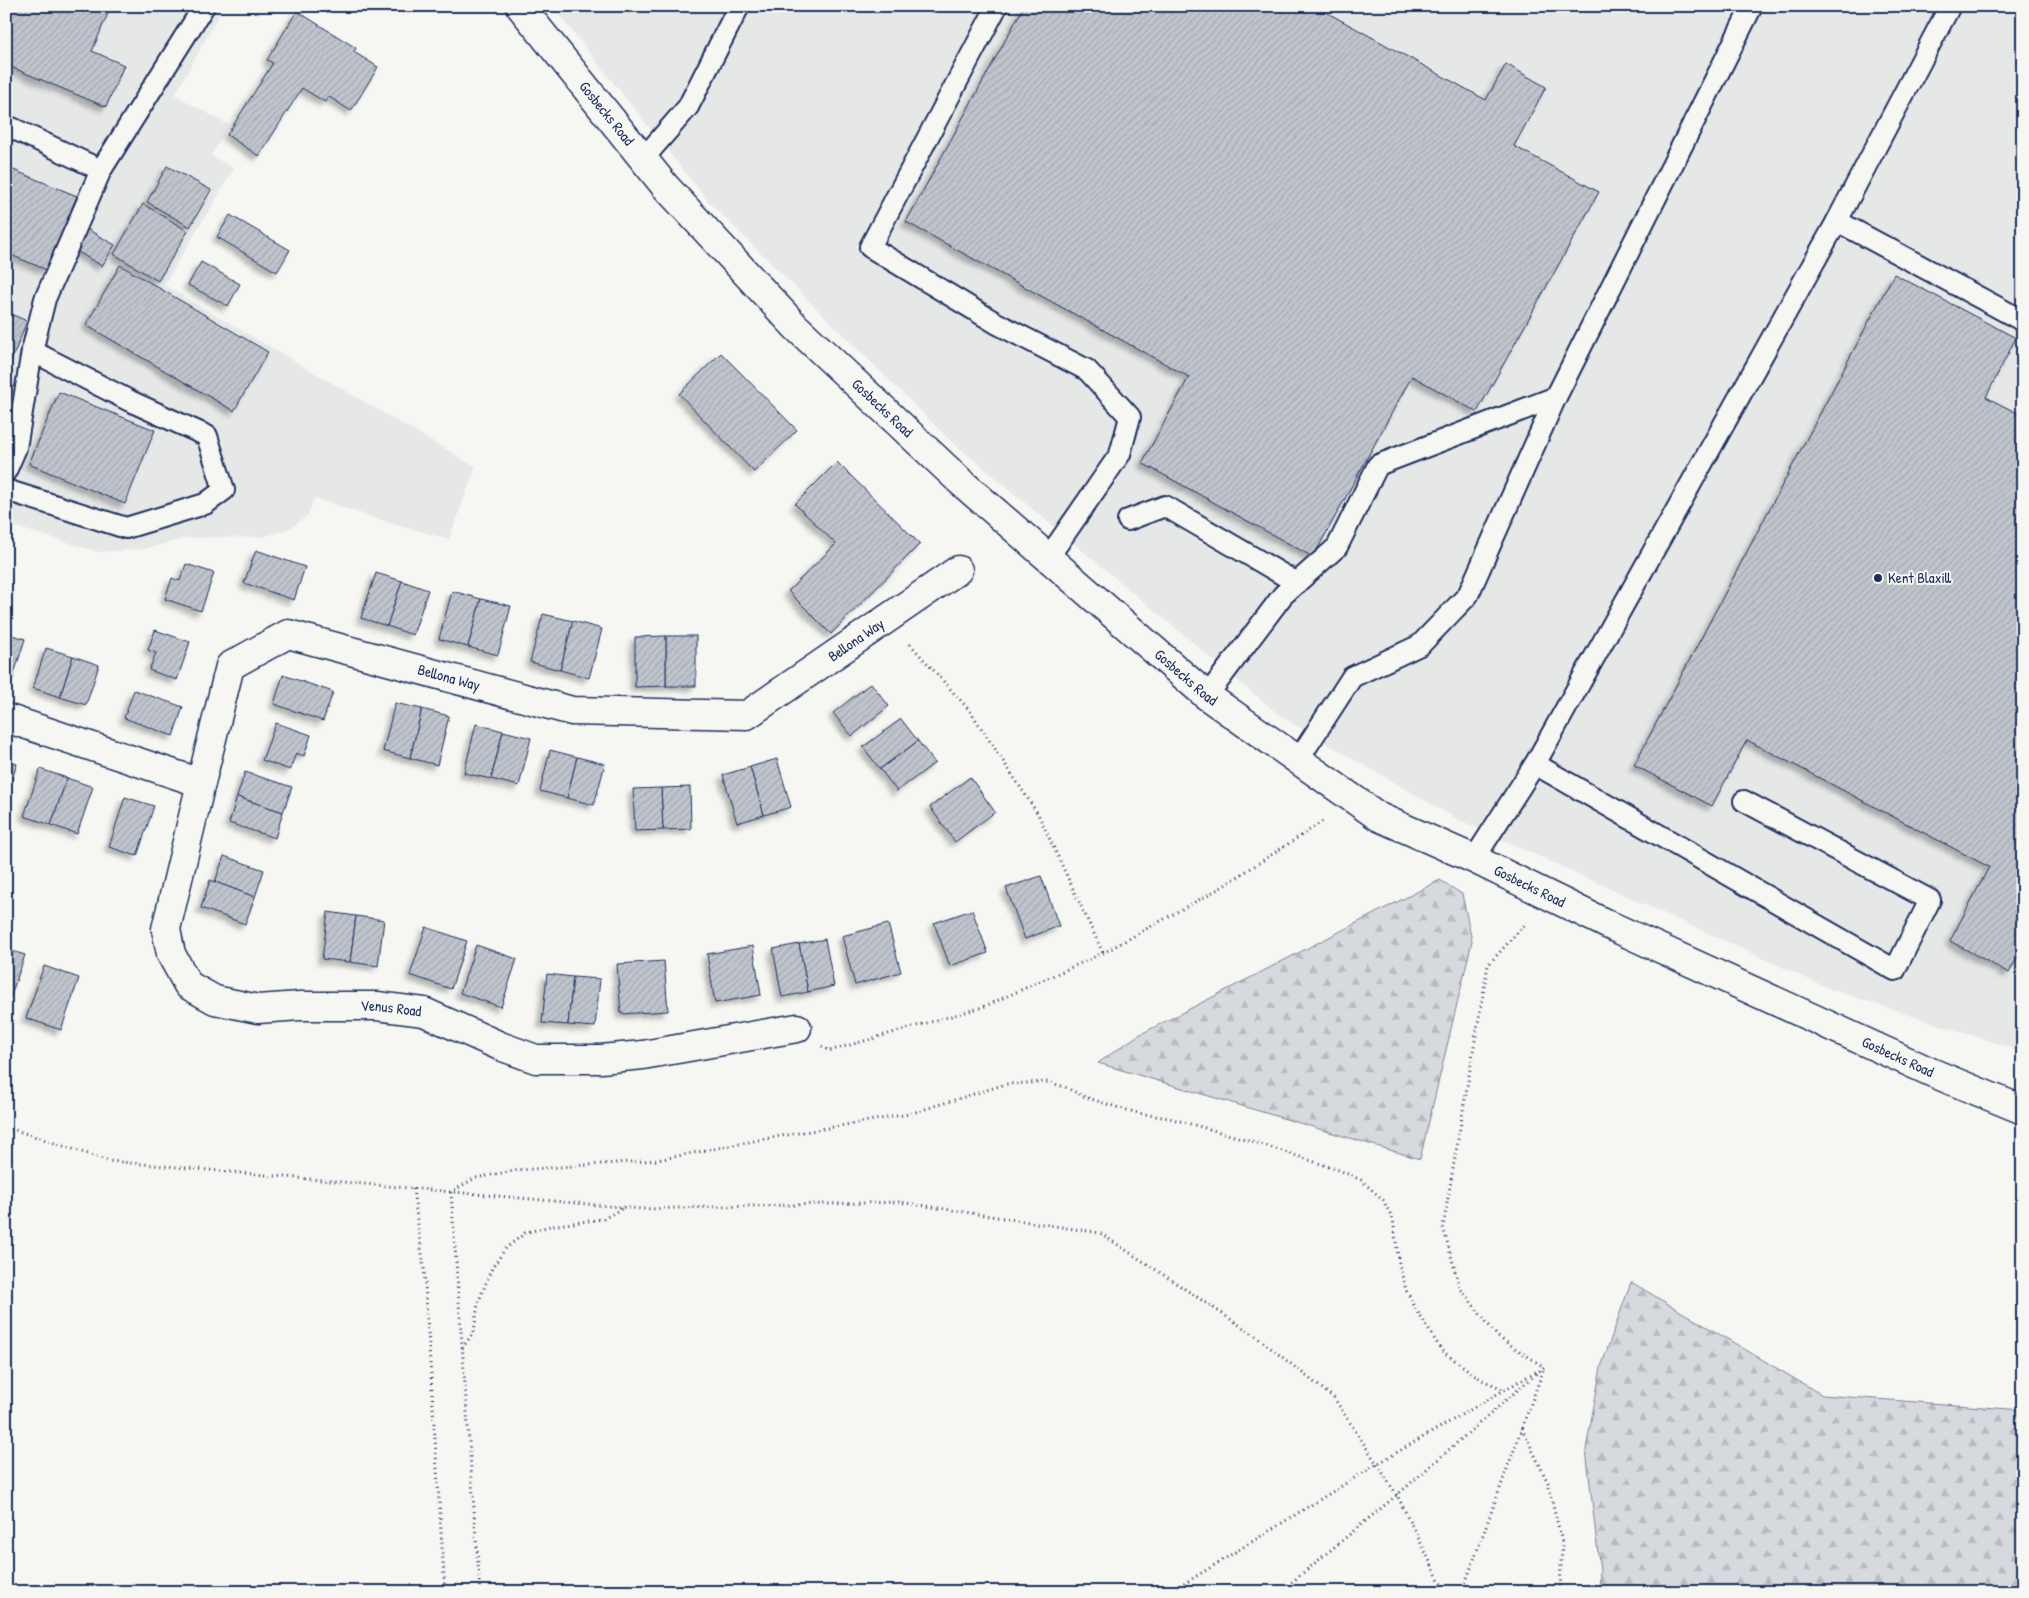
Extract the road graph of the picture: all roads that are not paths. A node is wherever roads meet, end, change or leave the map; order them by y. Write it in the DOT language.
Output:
graph roads {
  1 [pos="204,6"];
  2 [pos="520,6"];
  3 [pos="739,6"];
  4 [pos="997,6"];
  5 [pos="1752,6"];
  6 [pos="1950,6"];
  7 [pos="12,128"];
  8 [pos="643,158"];
  9 [pos="101,170"];
  10 [pos="1837,221"];
  11 [pos="2023,321"];
  12 [pos="32,351"];
  13 [pos="1556,397"];
  14 [pos="6,471"];
  15 [pos="6,490"];
  16 [pos="1128,520"];
  17 [pos="1048,558"];
  18 [pos="958,570"];
  19 [pos="1297,583"];
  20 [pos="1207,696"];
  21 [pos="6,718"];
  22 [pos="1298,760"];
  23 [pos="1535,764"];
  24 [pos="201,783"];
  25 [pos="1744,801"];
  26 [pos="1474,859"];
  27 [pos="797,1028"];
  28 [pos="2023,1110"];
  1 -- 9 [label="lane"];
  2 -- 8 [label="street, Gosbecks Road"];
  3 -- 8 [label="lane"];
  4 -- 17 [label="lane"];
  5 -- 13 [label="lane"];
  6 -- 10 [label="lane"];
  7 -- 9 [label="lane"];
  8 -- 17 [label="street, Gosbecks Road"];
  9 -- 12 [label="lane"];
  10 -- 11 [label="lane"];
  10 -- 23 [label="lane"];
  12 -- 14 [label="lane"];
  12 -- 15 [label="lane"];
  13 -- 19 [label="lane"];
  13 -- 22 [label="lane"];
  16 -- 19 [label="lane"];
  17 -- 20 [label="street, Gosbecks Road"];
  18 -- 24 [label="street, Bellona Way"];
  19 -- 20 [label="lane"];
  20 -- 22 [label="street, Gosbecks Road"];
  21 -- 24 [label="street"];
  22 -- 26 [label="street, Gosbecks Road"];
  23 -- 25 [label="lane"];
  23 -- 26 [label="lane"];
  24 -- 27 [label="street, Venus Road"];
  26 -- 28 [label="street, Gosbecks Road"];
}
